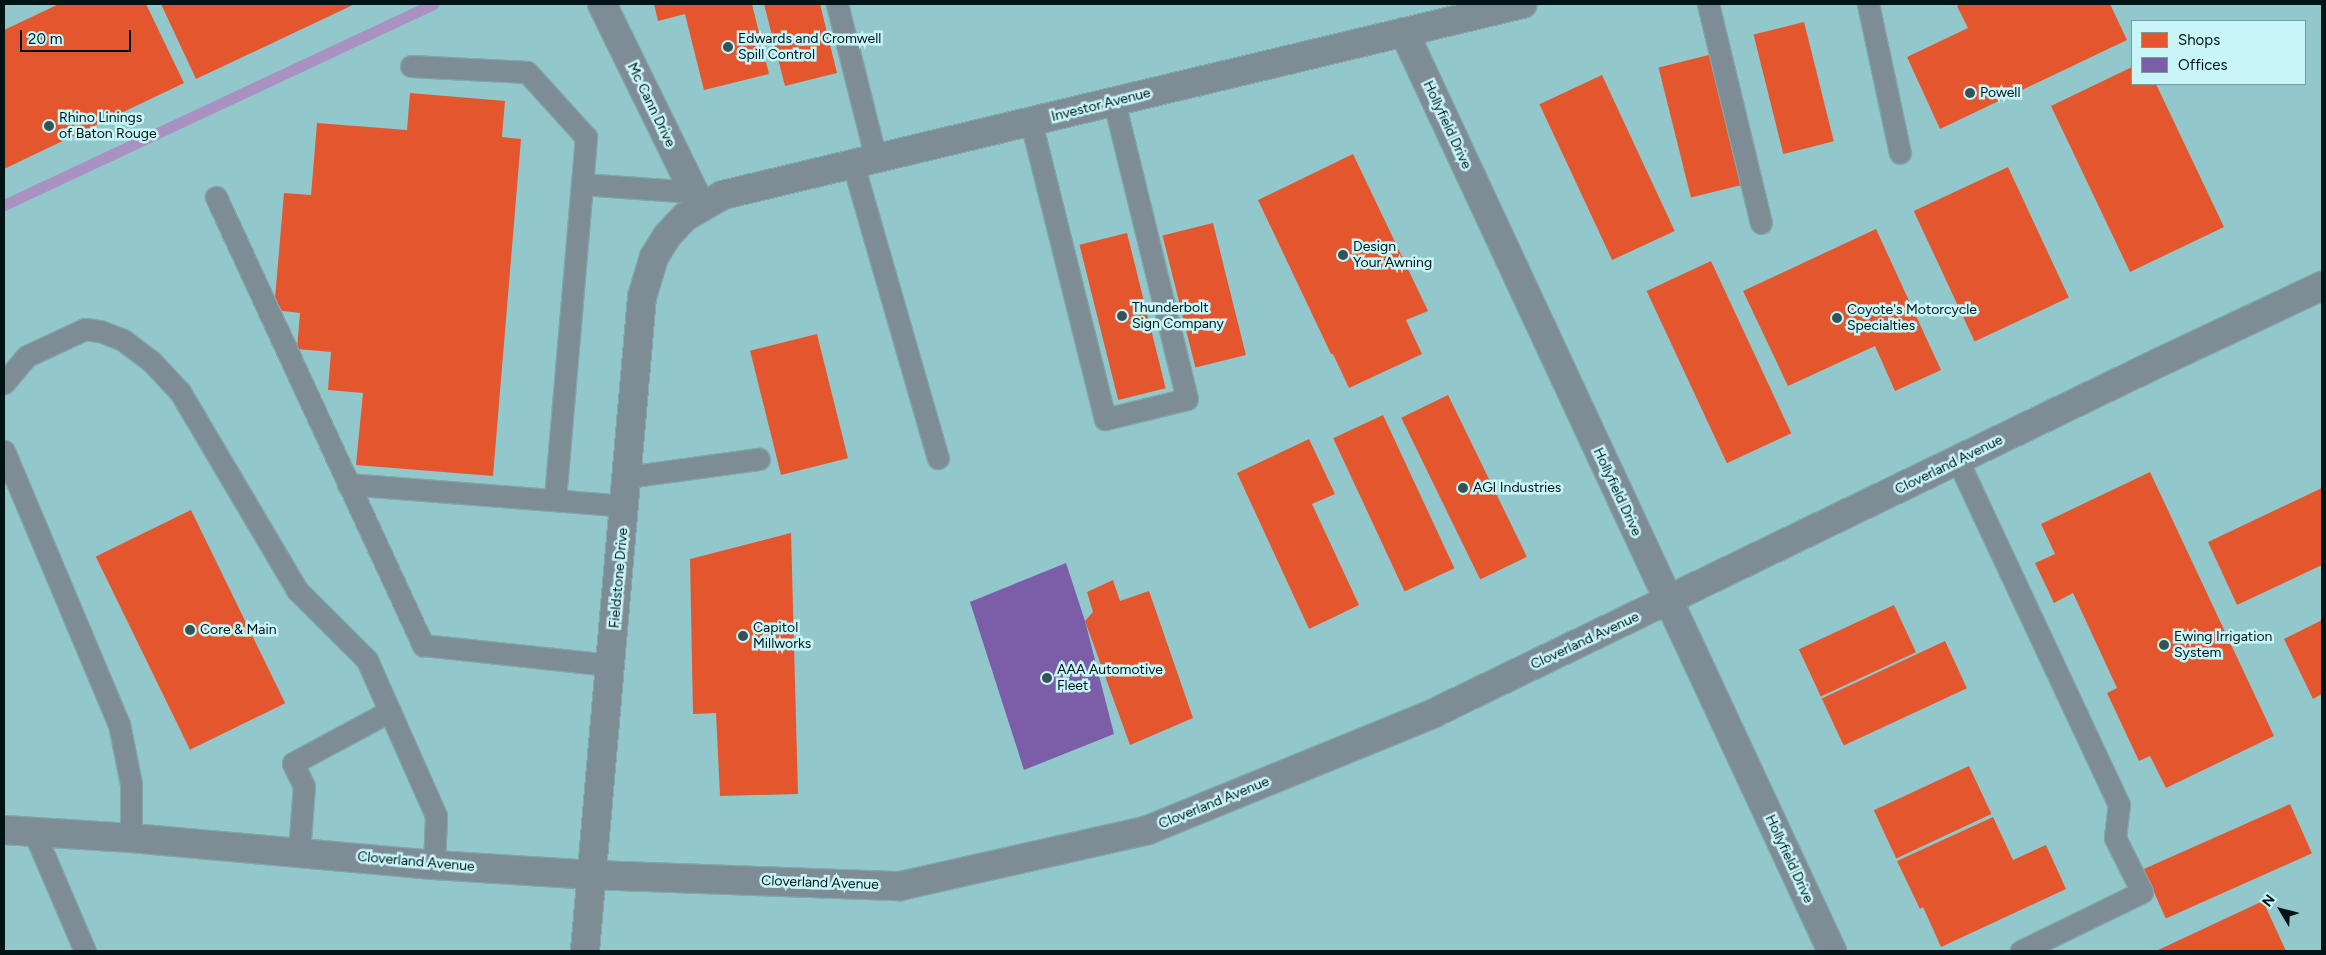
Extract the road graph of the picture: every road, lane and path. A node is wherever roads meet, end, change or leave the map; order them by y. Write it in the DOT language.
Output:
graph roads {
  1 [pos="602,4"];
  2 [pos="837,4"];
  3 [pos="1516,4"];
  4 [pos="1708,4"];
  5 [pos="1868,4"];
  6 [pos="1404,32"];
  7 [pos="411,66"];
  8 [pos="1114,102"];
  9 [pos="1031,122"];
  10 [pos="1900,153"];
  11 [pos="865,162"];
  12 [pos="582,184"];
  13 [pos="216,197"];
  14 [pos="693,205"];
  15 [pos="1761,223"];
  16 [pos="2322,286"];
  17 [pos="4,383"];
  18 [pos="4,451"];
  19 [pos="938,458"];
  20 [pos="759,459"];
  21 [pos="1958,461"];
  22 [pos="627,477"];
  23 [pos="348,484"];
  24 [pos="555,500"];
  25 [pos="625,506"];
  26 [pos="1668,602"];
  27 [pos="611,665"];
  28 [pos="390,711"];
  29 [pos="4,830"];
  30 [pos="34,832"];
  31 [pos="131,838"];
  32 [pos="299,852"];
  33 [pos="434,865"];
  34 [pos="593,875"];
  35 [pos="85,951"];
  36 [pos="585,951"];
  37 [pos="1832,951"];
  38 [pos="2021,951"];
  1 -- 14 [label="street, Mc Cann Drive"];
  2 -- 11 [label="lane"];
  3 -- 6 [label="street, Investor Avenue"];
  4 -- 15 [label="lane"];
  5 -- 10 [label="lane"];
  6 -- 8 [label="street, Investor Avenue"];
  6 -- 26 [label="street, Hollyfield Drive"];
  7 -- 12 [label="lane"];
  8 -- 9 [label="street, Investor Avenue"];
  8 -- 9 [label="lane"];
  9 -- 11 [label="street, Investor Avenue"];
  11 -- 14 [label="street, Investor Avenue"];
  11 -- 19 [label="lane"];
  12 -- 14 [label="lane"];
  12 -- 24 [label="lane"];
  13 -- 23 [label="lane"];
  14 -- 22 [label="street, Fieldstone Drive"];
  16 -- 21 [label="street, Cloverland Avenue"];
  17 -- 28 [label="lane"];
  18 -- 31 [label="lane"];
  20 -- 22 [label="lane"];
  21 -- 26 [label="street, Cloverland Avenue"];
  21 -- 38 [label="lane"];
  22 -- 25 [label="street, Fieldstone Drive"];
  23 -- 24 [label="lane"];
  23 -- 27 [label="lane"];
  24 -- 25 [label="lane"];
  25 -- 27 [label="street, Fieldstone Drive"];
  26 -- 34 [label="street, Cloverland Avenue"];
  26 -- 37 [label="street, Hollyfield Drive"];
  27 -- 34 [label="street, Fieldstone Drive"];
  28 -- 32 [label="lane"];
  28 -- 33 [label="lane"];
  29 -- 30 [label="street, Cloverland Avenue"];
  30 -- 31 [label="street, Cloverland Avenue"];
  30 -- 35 [label="lane"];
  31 -- 32 [label="street, Cloverland Avenue"];
  32 -- 33 [label="street, Cloverland Avenue"];
  33 -- 34 [label="street, Cloverland Avenue"];
  34 -- 36 [label="street, Fieldstone Drive"];
}
